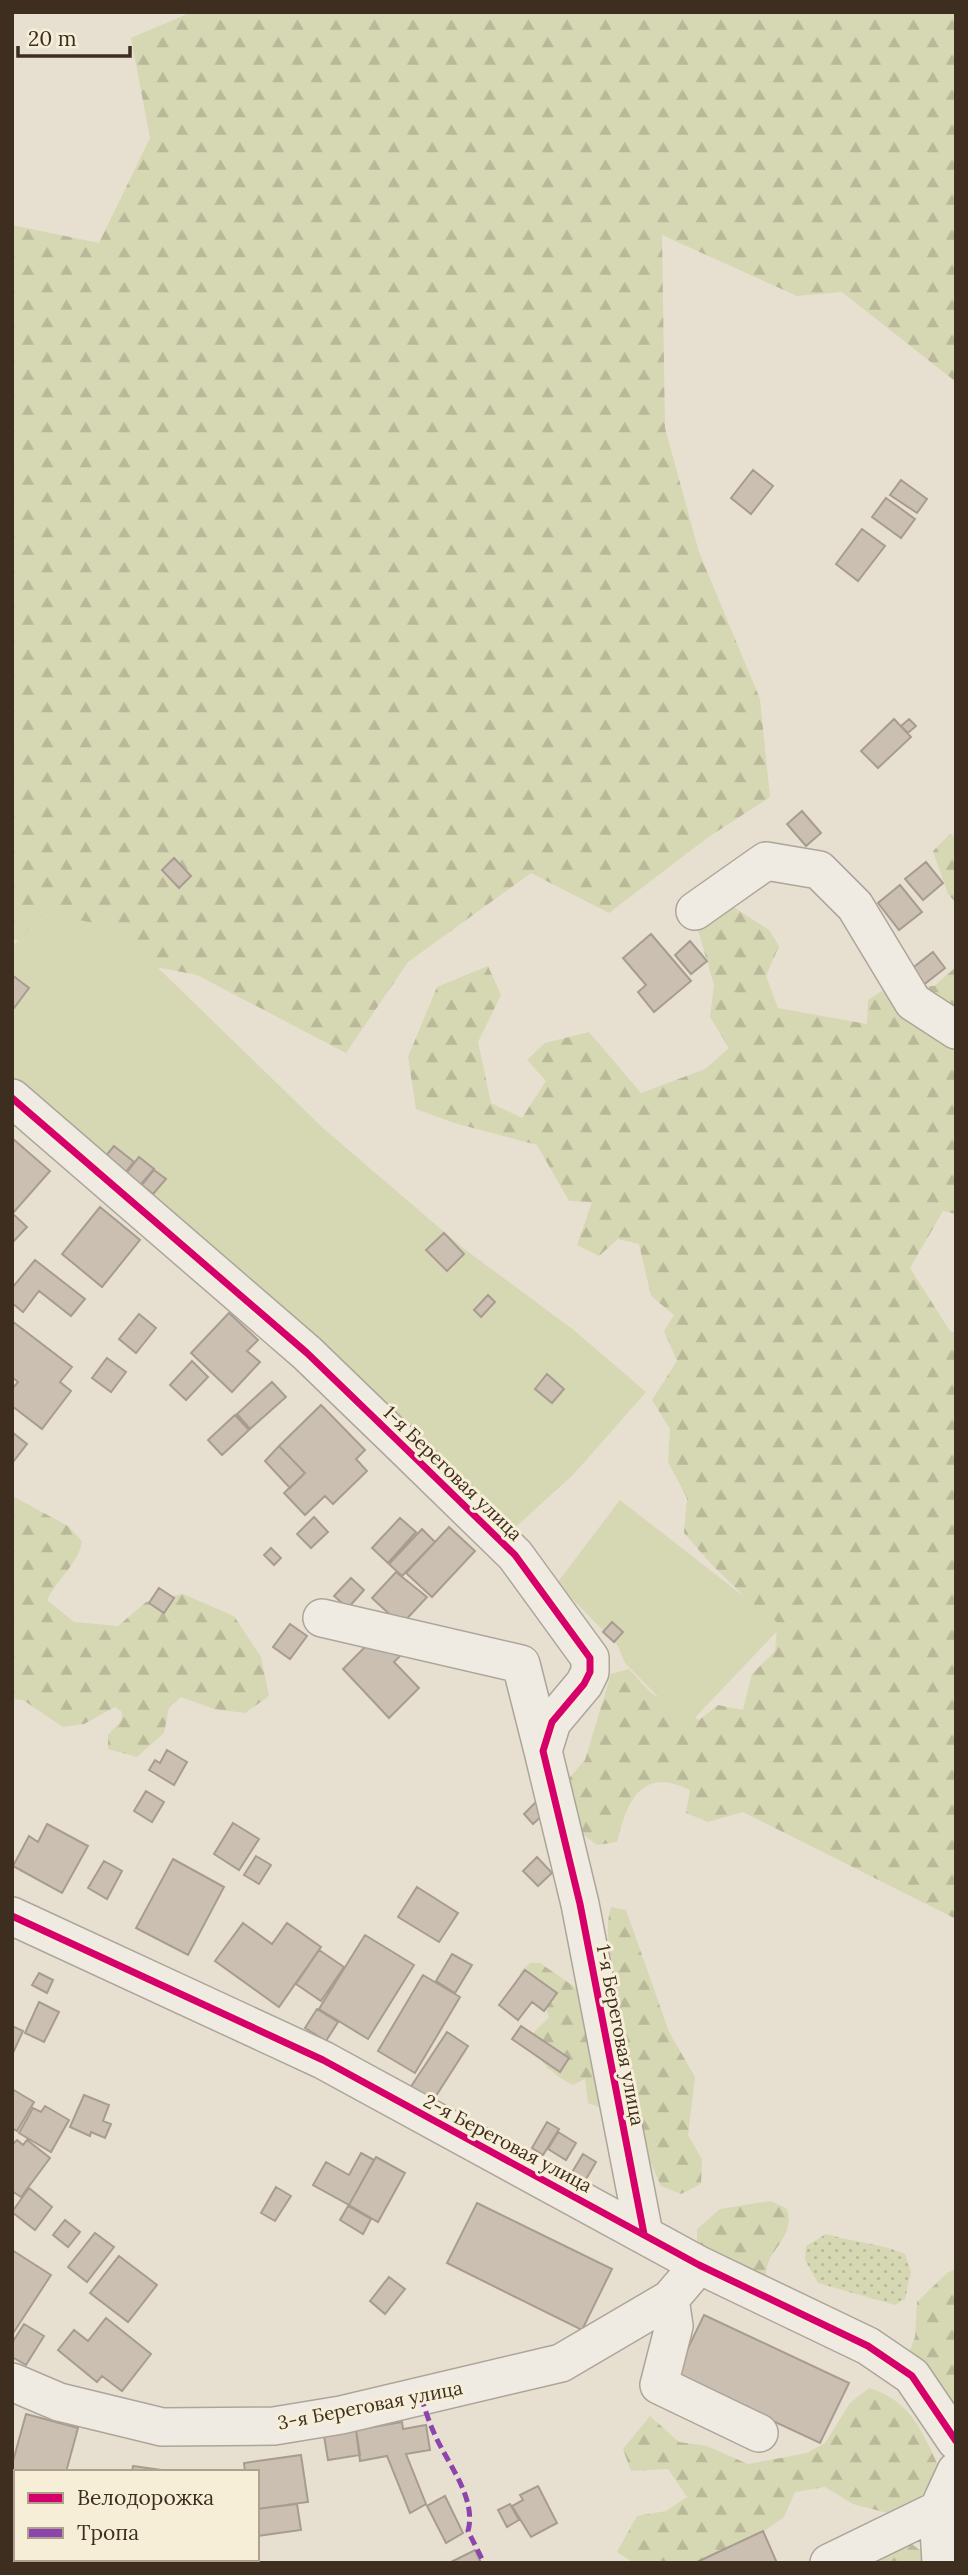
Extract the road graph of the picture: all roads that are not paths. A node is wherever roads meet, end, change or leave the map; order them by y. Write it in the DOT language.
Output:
graph roads {
  1 [pos="695,911"];
  2 [pos="956,1030"];
  3 [pos="12,1098"];
  4 [pos="322,1618"];
  5 [pos="543,1751"];
  6 [pos="12,1916"];
  7 [pos="644,2234"];
  8 [pos="699,2265"];
  9 [pos="670,2300"];
  10 [pos="12,2382"];
  11 [pos="759,2433"];
  12 [pos="956,2441"];
  13 [pos="956,2471"];
  14 [pos="938,2510"];
  15 [pos="829,2563"];
  16 [pos="941,2563"];
  1 -- 2 [label="street"];
  3 -- 5 [label="street, 1-я Береговая улица"];
  4 -- 5 [label="street"];
  5 -- 7 [label="street, 1-я Береговая улица"];
  6 -- 7 [label="street, 2-я Береговая улица"];
  7 -- 8 [label="street, 2-я Береговая улица"];
  8 -- 9 [label="street, 3-я Береговая улица"];
  8 -- 12 [label="street, 2-я Береговая улица"];
  9 -- 10 [label="street, 3-я Береговая улица"];
  9 -- 11 [label="street"];
  13 -- 14 [label="street"];
  14 -- 15 [label="street"];
  14 -- 16 [label="street"];
}
